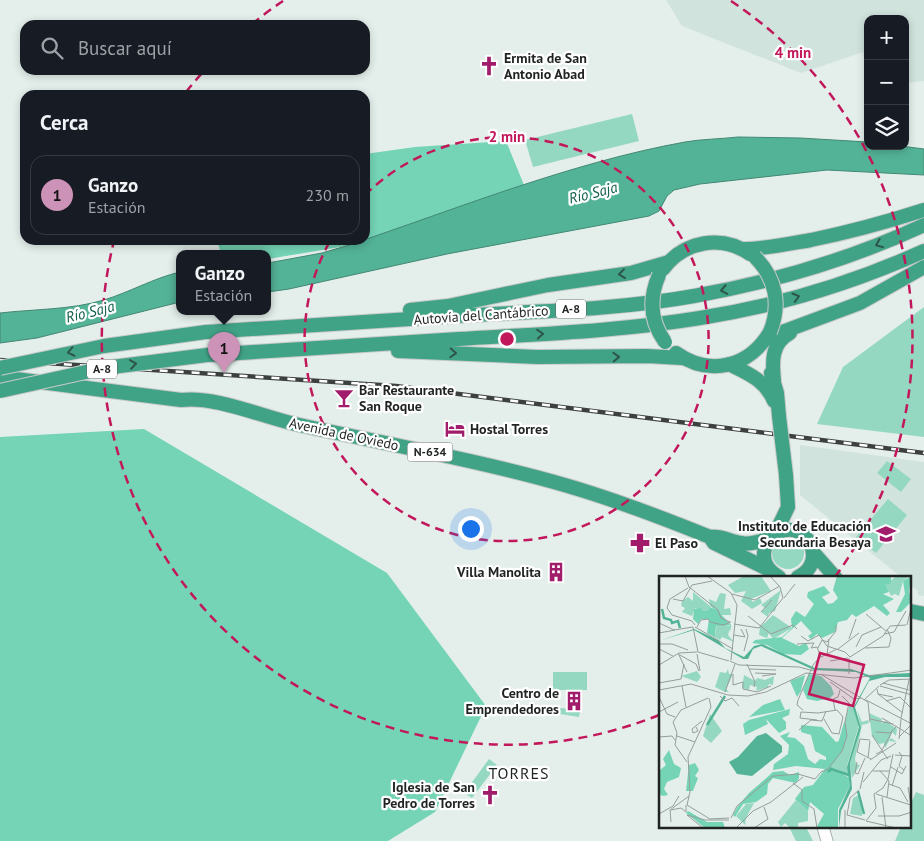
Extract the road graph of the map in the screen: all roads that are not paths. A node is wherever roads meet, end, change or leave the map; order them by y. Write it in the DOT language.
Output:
graph roads {
  1 [pos="924,210"];
  2 [pos="924,224"];
  3 [pos="742,249"];
  4 [pos="924,250"];
  5 [pos="669,262"];
  6 [pos="924,267"];
  7 [pos="871,298"];
  8 [pos="206,332"];
  9 [pos="766,337"];
  10 [pos="209,355"];
  11 [pos="682,358"];
  12 [pos="729,364"];
  13 [pos="0,368"];
  14 [pos="0,376"];
  15 [pos="774,381"];
  16 [pos="0,391"];
  17 [pos="779,416"];
  18 [pos="788,507"];
  19 [pos="802,534"];
  20 [pos="772,536"];
  21 [pos="710,537"];
  22 [pos="813,552"];
  23 [pos="774,574"];
  24 [pos="799,576"];
  25 [pos="834,576"];
  26 [pos="823,828"];
  27 [pos="827,841"];
  1 -- 3 [label="highway"];
  2 -- 8 [label="highway, Autovía del Cantábrico / A-8, one-way"];
  3 -- 5 [label="highway"];
  3 -- 9 [label="highway, bridge"];
  10 -- 4 [label="highway, Autovía del Cantábrico / A-8, one-way"];
  5 -- 8 [label="highway, one-way"];
  5 -- 11 [label="highway, bridge"];
  6 -- 7 [label="highway"];
  7 -- 9 [label="highway"];
  7 -- 15 [label="highway"];
  8 -- 13 [label="highway, A-8, one-way, bridge"];
  9 -- 12 [label="highway"];
  9 -- 15 [label="highway"];
  10 -- 11 [label="highway, one-way"];
  16 -- 10 [label="highway, A-8, one-way, bridge"];
  11 -- 12 [label="highway"];
  12 -- 17 [label="highway"];
  14 -- 21 [label="highway, Avenida de Oviedo / N-634"];
  15 -- 17 [label="highway"];
  17 -- 18 [label="highway, bridge"];
  18 -- 19 [label="highway"];
  18 -- 20 [label="highway"];
  19 -- 20 [label="highway, N-634"];
  19 -- 22 [label="highway"];
  20 -- 21 [label="highway, Avenida de Oviedo / N-634"];
  20 -- 23 [label="highway, N-634"];
  21 -- 23 [label="highway, Avenida de Oviedo / N-634"];
  22 -- 24 [label="highway"];
  22 -- 25 [label="highway"];
  26 -- 27 [label="street"];
}
